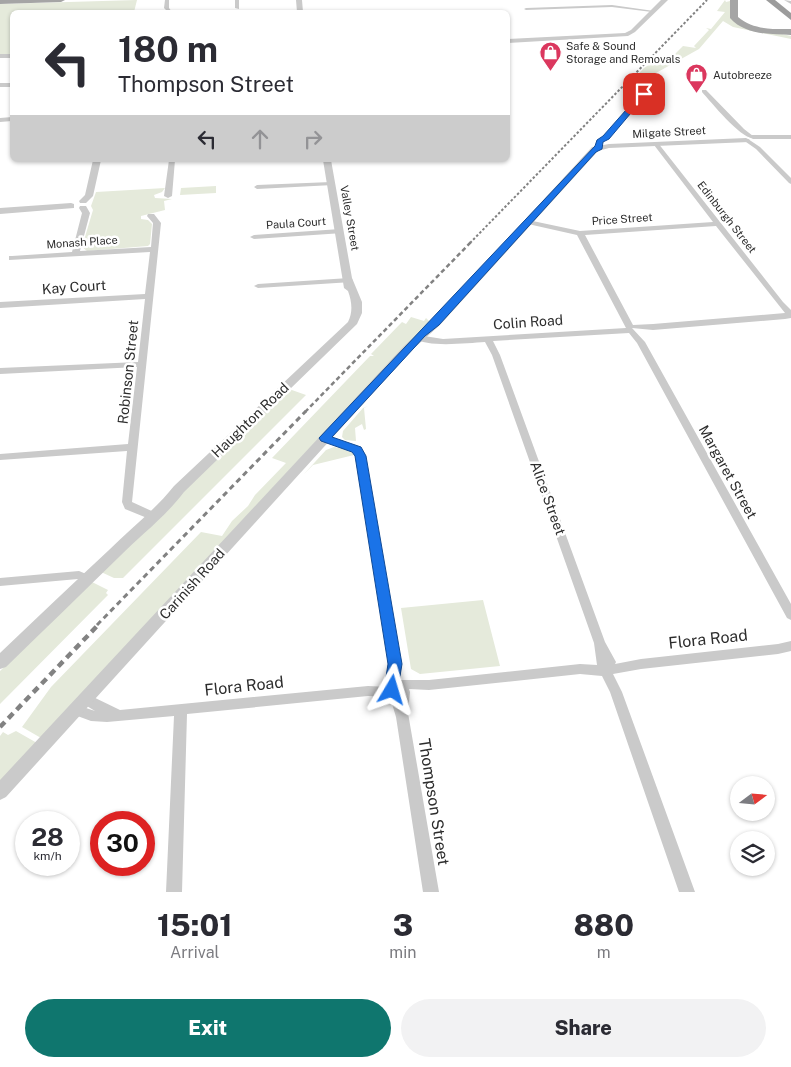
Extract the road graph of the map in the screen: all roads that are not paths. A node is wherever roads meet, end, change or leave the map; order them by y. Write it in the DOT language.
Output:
graph roads {
  1 [pos="61,0"];
  2 [pos="237,0"];
  3 [pos="665,0"];
  4 [pos="734,0"];
  5 [pos="740,0"];
  6 [pos="770,0"];
  7 [pos="777,0"];
  8 [pos="786,0"];
  9 [pos="0,2"];
  10 [pos="791,4"];
  11 [pos="237,8"];
  12 [pos="526,9"];
  13 [pos="652,11"];
  14 [pos="790,17"];
  15 [pos="791,33"];
  16 [pos="510,41"];
  17 [pos="704,91"];
  18 [pos="644,94"];
  19 [pos="791,136"];
  20 [pos="750,139"];
  21 [pos="605,144"];
  22 [pos="656,144"];
  23 [pos="98,162"];
  24 [pos="172,162"];
  25 [pos="327,162"];
  26 [pos="791,182"];
  27 [pos="331,184"];
  28 [pos="257,187"];
  29 [pos="158,196"];
  30 [pos="83,205"];
  31 [pos="0,211"];
  32 [pos="151,216"];
  33 [pos="528,222"];
  34 [pos="718,224"];
  35 [pos="340,231"];
  36 [pos="580,233"];
  37 [pos="254,236"];
  38 [pos="154,249"];
  39 [pos="76,253"];
  40 [pos="12,258"];
  41 [pos="348,280"];
  42 [pos="258,286"];
  43 [pos="149,296"];
  44 [pos="0,305"];
  45 [pos="354,315"];
  46 [pos="789,317"];
  47 [pos="633,328"];
  48 [pos="422,337"];
  49 [pos="491,338"];
  50 [pos="143,364"];
  51 [pos="0,371"];
  52 [pos="325,438"];
  53 [pos="134,447"];
  54 [pos="0,457"];
  55 [pos="148,514"];
  56 [pos="87,579"];
  57 [pos="0,582"];
  58 [pos="791,615"];
  59 [pos="791,646"];
  60 [pos="778,649"];
  61 [pos="791,650"];
  62 [pos="0,663"];
  63 [pos="607,667"];
  64 [pos="398,688"];
  65 [pos="82,704"];
  66 [pos="181,710"];
  67 [pos="0,792"];
  68 [pos="174,892"];
  69 [pos="431,892"];
  70 [pos="687,892"];
  1 -- 9 [label="main road"];
  2 -- 11 [label="street"];
  3 -- 13 [label="street"];
  4 -- 15 [label="main road"];
  5 -- 14 [label="main road"];
  6 -- 14 [label="highway"];
  7 -- 14 [label="highway"];
  8 -- 10 [label="street"];
  12 -- 13 [label="street"];
  13 -- 16 [label="street"];
  17 -- 20 [label="street"];
  18 -- 21 [label="street, Carinish Road"];
  19 -- 20 [label="street, Milgate Street"];
  20 -- 22 [label="street, Milgate Street"];
  20 -- 26 [label="street"];
  21 -- 22 [label="street, Milgate Street"];
  21 -- 33 [label="street, Carinish Road"];
  22 -- 34 [label="street, Edinburgh Street"];
  23 -- 30 [label="street"];
  24 -- 29 [label="street"];
  25 -- 27 [label="street, Valley Street"];
  27 -- 28 [label="street"];
  27 -- 35 [label="street, Valley Street"];
  30 -- 31 [label="street"];
  30 -- 39 [label="street"];
  32 -- 38 [label="street, Robinson Street"];
  33 -- 36 [label="street, Price Street"];
  33 -- 48 [label="street, Carinish Road"];
  34 -- 36 [label="street, Price Street"];
  34 -- 46 [label="street, Edinburgh Street"];
  35 -- 37 [label="street, Paula Court"];
  35 -- 41 [label="street, Valley Street"];
  36 -- 47 [label="street, Margaret Street"];
  38 -- 39 [label="street, Monash Place"];
  38 -- 43 [label="street, Robinson Street"];
  39 -- 40 [label="street, Monash Place"];
  41 -- 42 [label="street"];
  41 -- 45 [label="street, Valley Street"];
  43 -- 44 [label="street, Kay Court"];
  43 -- 50 [label="street, Robinson Street"];
  45 -- 55 [label="street, Haughton Road"];
  46 -- 47 [label="street, Colin Road"];
  47 -- 49 [label="street, Colin Road"];
  47 -- 58 [label="street, Margaret Street"];
  48 -- 49 [label="street, Colin Road"];
  48 -- 52 [label="street, Carinish Road"];
  49 -- 63 [label="street, Alice Street"];
  50 -- 51 [label="street"];
  50 -- 53 [label="street, Robinson Street"];
  52 -- 64 [label="street, Thompson Street"];
  52 -- 65 [label="street, Carinish Road"];
  53 -- 54 [label="street"];
  53 -- 55 [label="street, Robinson Street"];
  55 -- 56 [label="street, Haughton Road"];
  56 -- 57 [label="street"];
  56 -- 62 [label="street, Haughton Road"];
  59 -- 60 [label="street, Flora Road"];
  60 -- 61 [label="street, Flora Road"];
  60 -- 63 [label="street, Flora Road"];
  63 -- 64 [label="street, Flora Road"];
  63 -- 70 [label="street, Alice Street"];
  64 -- 66 [label="street, Flora Road"];
  64 -- 69 [label="street, Thompson Street"];
  65 -- 66 [label="street, Flora Road"];
  65 -- 67 [label="street, Carinish Road"];
  66 -- 68 [label="street"];
}
